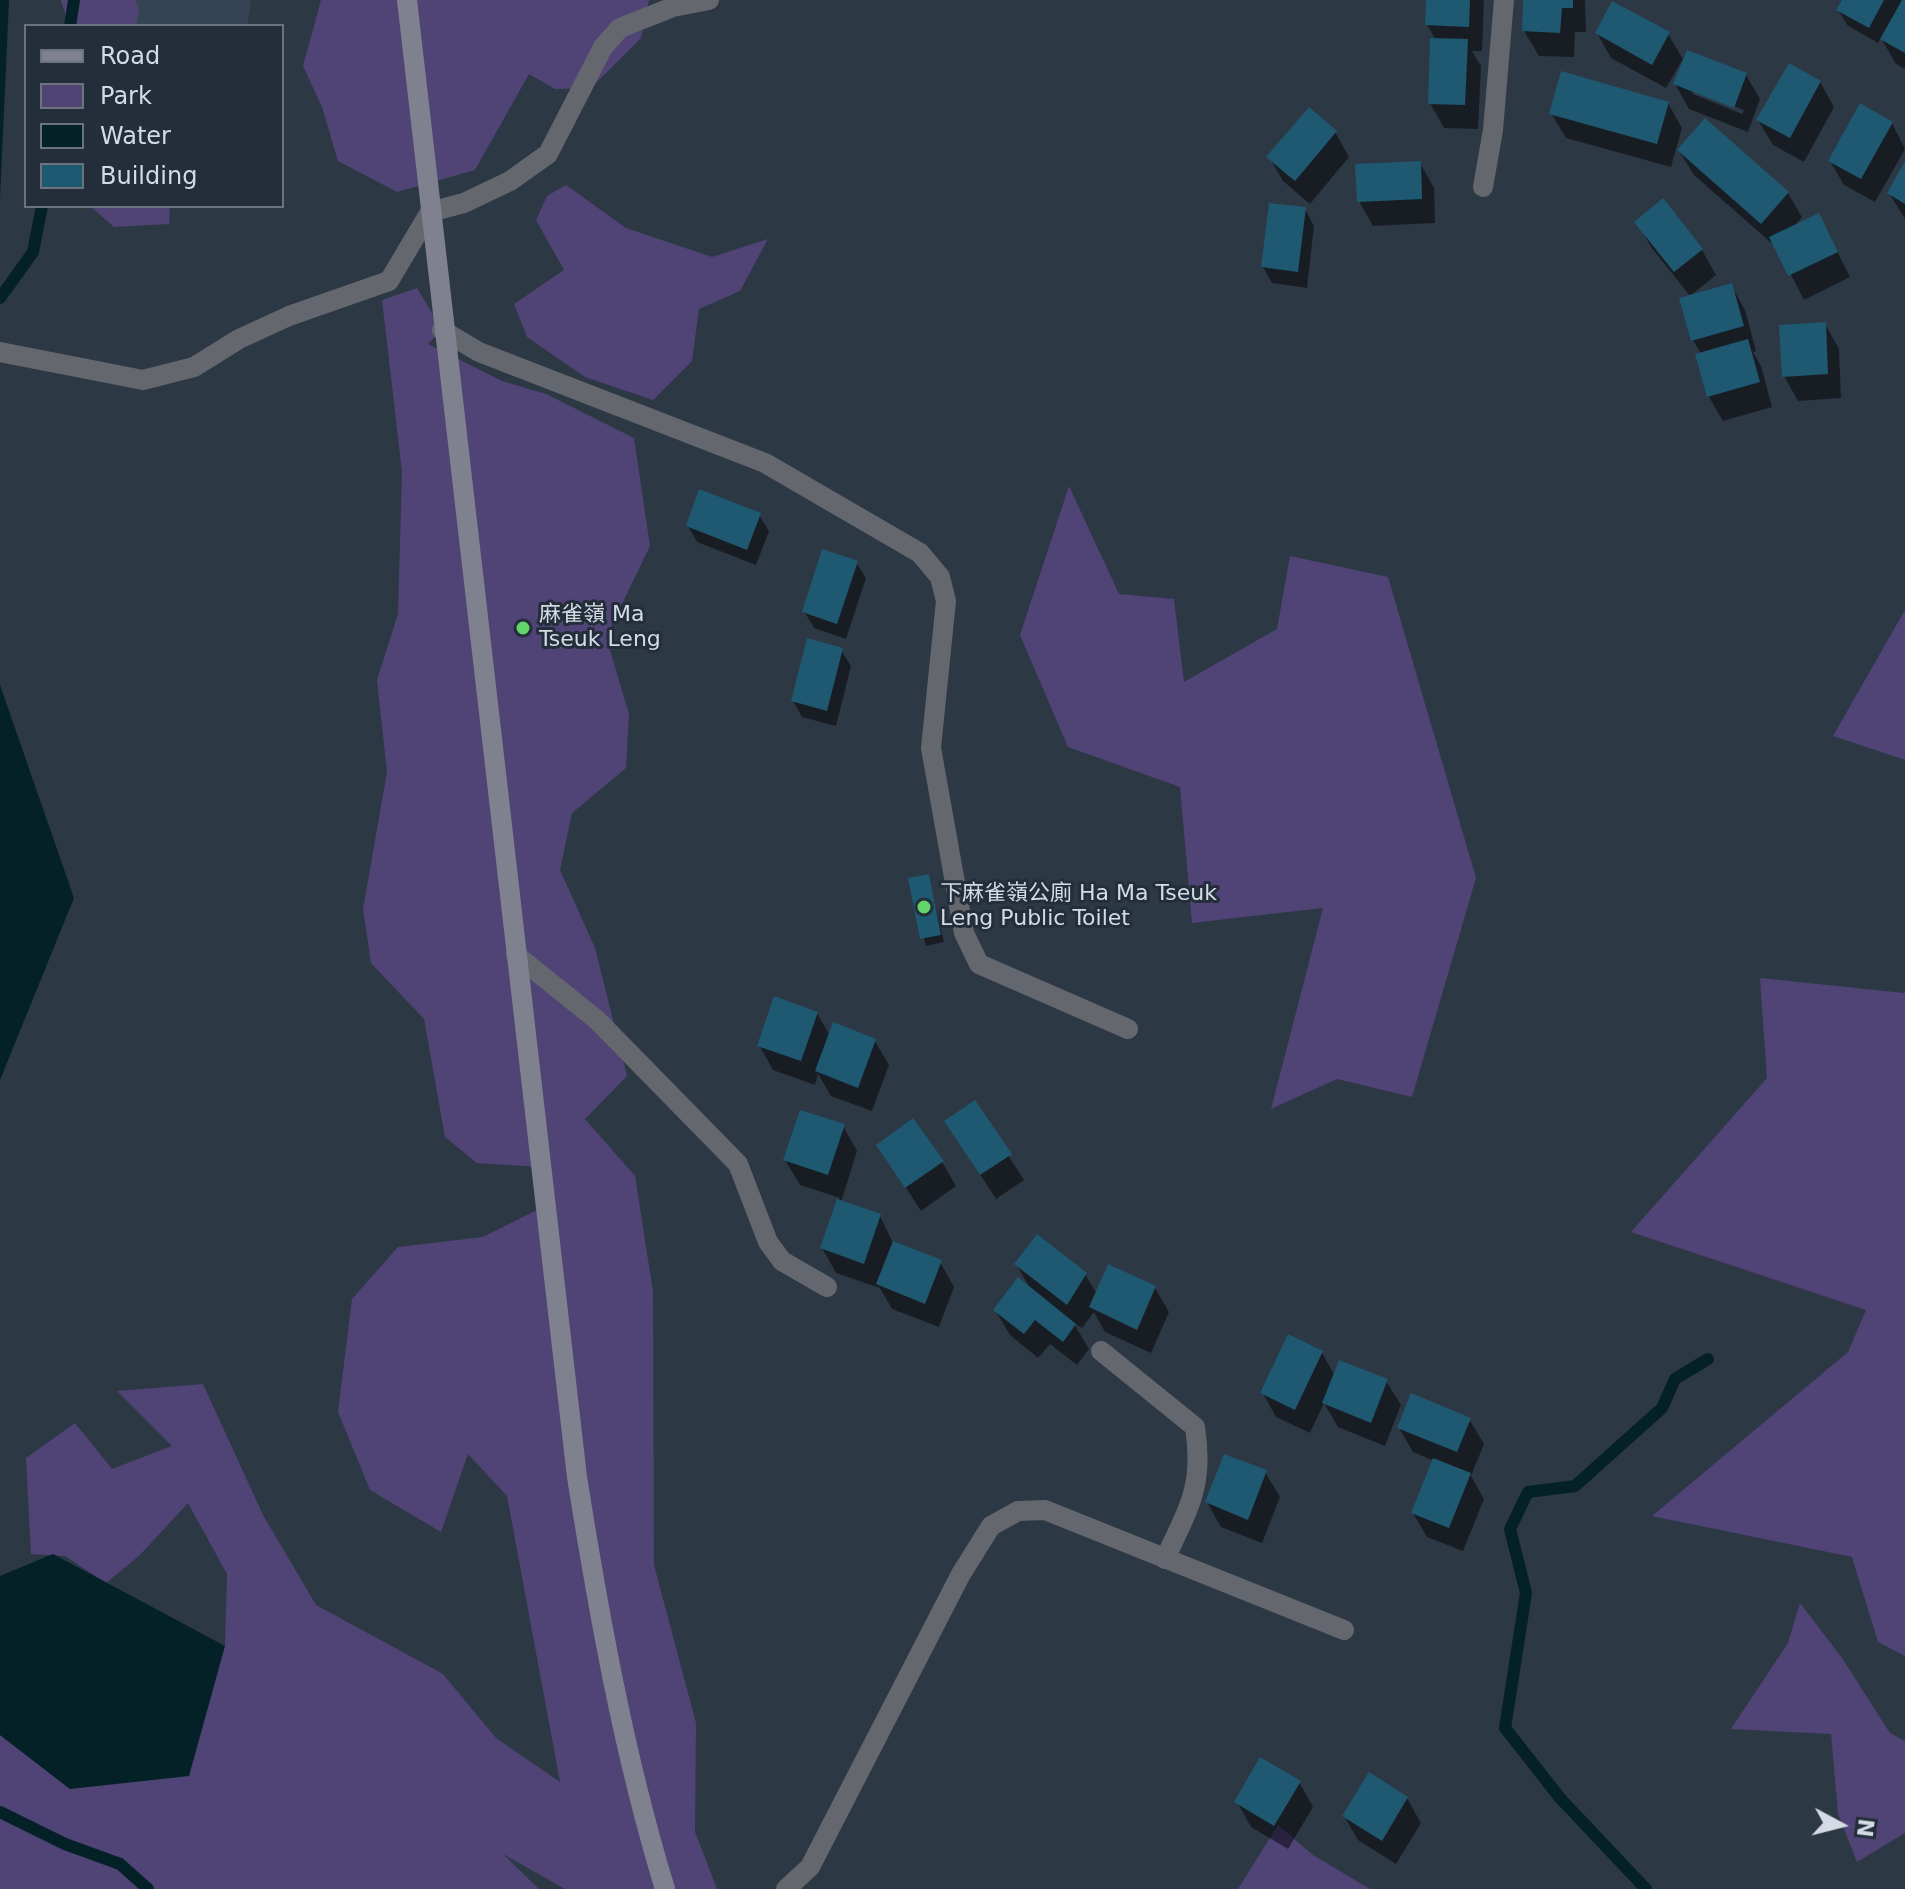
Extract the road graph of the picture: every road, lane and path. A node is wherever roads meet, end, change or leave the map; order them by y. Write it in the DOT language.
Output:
graph roads {
  1 [pos="407,0"];
  2 [pos="709,0"];
  3 [pos="1504,0"];
  4 [pos="1483,187"];
  5 [pos="430,212"];
  6 [pos="442,330"];
  7 [pos="1,353"];
  8 [pos="516,955"];
  9 [pos="1128,1029"];
  10 [pos="827,1287"];
  11 [pos="1101,1351"];
  12 [pos="1165,1559"];
  13 [pos="1344,1630"];
  14 [pos="665,1889"];
  15 [pos="786,1889"];
  1 -- 5 [label="main road"];
  2 -- 5 [label="street"];
  3 -- 4 [label="street"];
  5 -- 6 [label="main road"];
  5 -- 7 [label="street"];
  6 -- 8 [label="main road"];
  6 -- 9 [label="street"];
  8 -- 10 [label="street"];
  8 -- 14 [label="main road"];
  11 -- 12 [label="street"];
  12 -- 13 [label="street"];
  12 -- 15 [label="street"];
}
